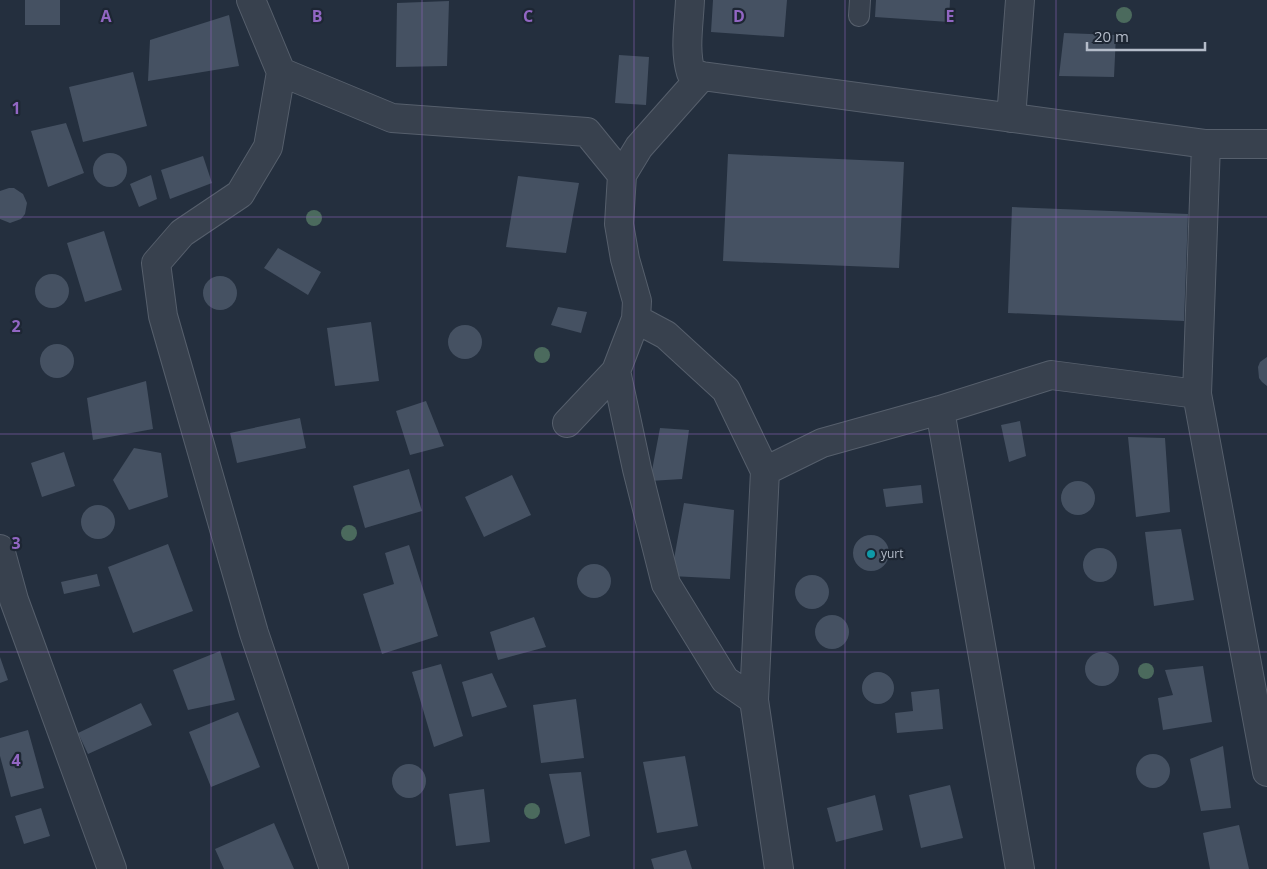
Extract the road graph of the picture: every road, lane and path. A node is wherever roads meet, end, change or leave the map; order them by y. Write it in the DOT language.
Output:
graph roads {
  1 [pos="251,0"];
  2 [pos="690,0"];
  3 [pos="1020,0"];
  4 [pos="281,72"];
  5 [pos="702,76"];
  6 [pos="1011,118"];
  7 [pos="1206,144"];
  8 [pos="1267,144"];
  9 [pos="622,175"];
  10 [pos="636,319"];
  11 [pos="616,371"];
  12 [pos="1197,394"];
  13 [pos="940,410"];
  14 [pos="567,423"];
  15 [pos="765,471"];
  16 [pos="0,549"];
  17 [pos="754,700"];
  18 [pos="1267,772"];
  19 [pos="112,869"];
  20 [pos="334,869"];
  21 [pos="779,869"];
  22 [pos="1020,869"];
  1 -- 4 [label="street"];
  2 -- 5 [label="street"];
  3 -- 6 [label="street"];
  4 -- 9 [label="street"];
  4 -- 20 [label="street"];
  5 -- 6 [label="street"];
  5 -- 9 [label="street"];
  6 -- 7 [label="street"];
  7 -- 8 [label="street"];
  7 -- 12 [label="street"];
  9 -- 10 [label="street"];
  10 -- 11 [label="street"];
  10 -- 15 [label="street"];
  11 -- 14 [label="street"];
  11 -- 17 [label="street"];
  12 -- 13 [label="street"];
  12 -- 18 [label="street"];
  13 -- 15 [label="street"];
  13 -- 22 [label="street"];
  15 -- 17 [label="street"];
  16 -- 19 [label="street"];
  17 -- 21 [label="street"];
}
